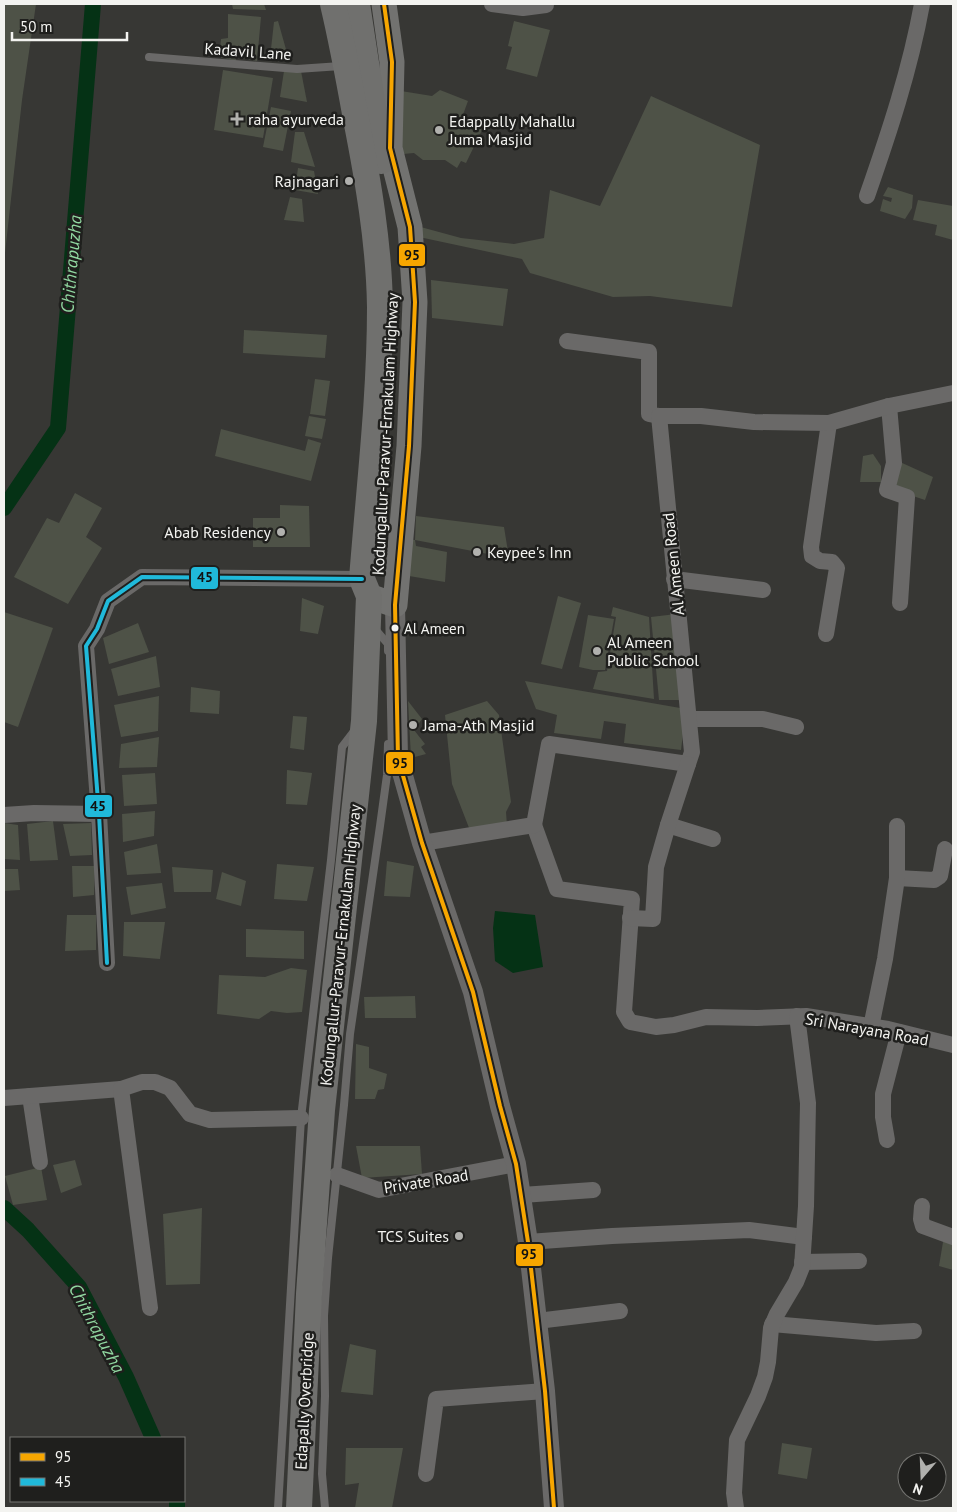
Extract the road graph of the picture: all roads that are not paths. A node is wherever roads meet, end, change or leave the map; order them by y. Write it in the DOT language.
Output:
graph roads {
  1 [pos="332,4"];
  2 [pos="357,4"];
  3 [pos="384,4"];
  4 [pos="492,4"];
  5 [pos="546,4"];
  6 [pos="922,4"];
  7 [pos="149,57"];
  8 [pos="346,65"];
  9 [pos="385,150"];
  10 [pos="867,196"];
  11 [pos="567,342"];
  12 [pos="953,393"];
  13 [pos="889,406"];
  14 [pos="659,416"];
  15 [pos="829,423"];
  16 [pos="674,579"];
  17 [pos="366,587"];
  18 [pos="763,590"];
  19 [pos="900,603"];
  20 [pos="395,605"];
  21 [pos="368,622"];
  22 [pos="826,634"];
  23 [pos="689,719"];
  24 [pos="364,721"];
  25 [pos="796,727"];
  26 [pos="688,764"];
  27 [pos="99,814"];
  28 [pos="4,815"];
  29 [pos="534,825"];
  30 [pos="668,825"];
  31 [pos="897,826"];
  32 [pos="713,839"];
  33 [pos="422,843"];
  34 [pos="946,849"];
  35 [pos="896,878"];
  36 [pos="630,918"];
  37 [pos="107,963"];
  38 [pos="797,1016"];
  39 [pos="871,1027"];
  40 [pos="899,1032"];
  41 [pos="953,1046"];
  42 [pos="121,1089"];
  43 [pos="30,1096"];
  44 [pos="4,1098"];
  45 [pos="301,1118"];
  46 [pos="887,1140"];
  47 [pos="40,1162"];
  48 [pos="516,1164"];
  49 [pos="337,1175"];
  50 [pos="593,1190"];
  51 [pos="522,1195"];
  52 [pos="922,1206"];
  53 [pos="804,1237"];
  54 [pos="953,1237"];
  55 [pos="528,1242"];
  56 [pos="860,1260"];
  57 [pos="802,1262"];
  58 [pos="309,1294"];
  59 [pos="150,1308"];
  60 [pos="620,1311"];
  61 [pos="537,1321"];
  62 [pos="772,1324"];
  63 [pos="914,1331"];
  64 [pos="545,1391"];
  65 [pos="426,1474"];
  66 [pos="278,1508"];
  67 [pos="299,1508"];
  68 [pos="325,1508"];
  69 [pos="554,1508"];
  70 [pos="736,1508"];
  1 -- 8 [label="highway, Kodungallur-Paravur-Ernakulam Highway"];
  2 -- 9 [label="highway, Kodungallur-Paravur-Ernakulam Highway"];
  3 -- 9 [label="main road"];
  4 -- 5 [label="street"];
  6 -- 10 [label="street"];
  7 -- 8 [label="lane, Kadavil Lane"];
  8 -- 17 [label="highway, Kodungallur-Paravur-Ernakulam Highway"];
  9 -- 17 [label="highway, Kodungallur-Paravur-Ernakulam Highway"];
  9 -- 20 [label="main road"];
  11 -- 14 [label="street"];
  12 -- 13 [label="street"];
  13 -- 15 [label="street"];
  13 -- 19 [label="street"];
  14 -- 15 [label="street"];
  14 -- 16 [label="street, Al Ameen Road"];
  15 -- 22 [label="street"];
  16 -- 18 [label="street"];
  16 -- 23 [label="street, Al Ameen Road"];
  17 -- 20 [label="main road"];
  17 -- 21 [label="highway, Kodungallur-Paravur-Ernakulam Highway"];
  17 -- 27 [label="street"];
  20 -- 33 [label="street"];
  21 -- 24 [label="highway, Kodungallur-Paravur-Ernakulam Highway"];
  21 -- 49 [label="lane"];
  23 -- 25 [label="street"];
  23 -- 26 [label="street, Al Ameen Road"];
  24 -- 45 [label="lane"];
  24 -- 58 [label="highway, Kodungallur-Paravur-Ernakulam Highway"];
  26 -- 29 [label="street"];
  26 -- 30 [label="street, Al Ameen Road"];
  27 -- 28 [label="street"];
  27 -- 37 [label="street"];
  29 -- 33 [label="street"];
  29 -- 36 [label="street, Sri Narayana Road"];
  30 -- 32 [label="street"];
  30 -- 36 [label="street, Al Ameen Road"];
  31 -- 35 [label="street"];
  33 -- 48 [label="street"];
  34 -- 35 [label="street"];
  35 -- 39 [label="street"];
  36 -- 38 [label="street, Sri Narayana Road"];
  38 -- 39 [label="street, Sri Narayana Road"];
  38 -- 53 [label="street"];
  39 -- 40 [label="street, Sri Narayana Road"];
  40 -- 41 [label="street, Sri Narayana Road"];
  40 -- 46 [label="street"];
  42 -- 43 [label="street"];
  42 -- 45 [label="street"];
  42 -- 59 [label="street"];
  43 -- 44 [label="street"];
  43 -- 47 [label="street"];
  45 -- 66 [label="lane"];
  48 -- 49 [label="street, Private Road"];
  48 -- 51 [label="street"];
  49 -- 68 [label="lane"];
  50 -- 51 [label="street"];
  51 -- 55 [label="street"];
  52 -- 54 [label="street"];
  53 -- 55 [label="street"];
  53 -- 57 [label="street"];
  55 -- 61 [label="street"];
  56 -- 57 [label="street"];
  57 -- 62 [label="street"];
  58 -- 67 [label="highway, Edapally Overbridge"];
  60 -- 61 [label="street"];
  61 -- 64 [label="street"];
  62 -- 63 [label="street"];
  62 -- 70 [label="street"];
  64 -- 65 [label="street"];
  64 -- 69 [label="street"];
}
